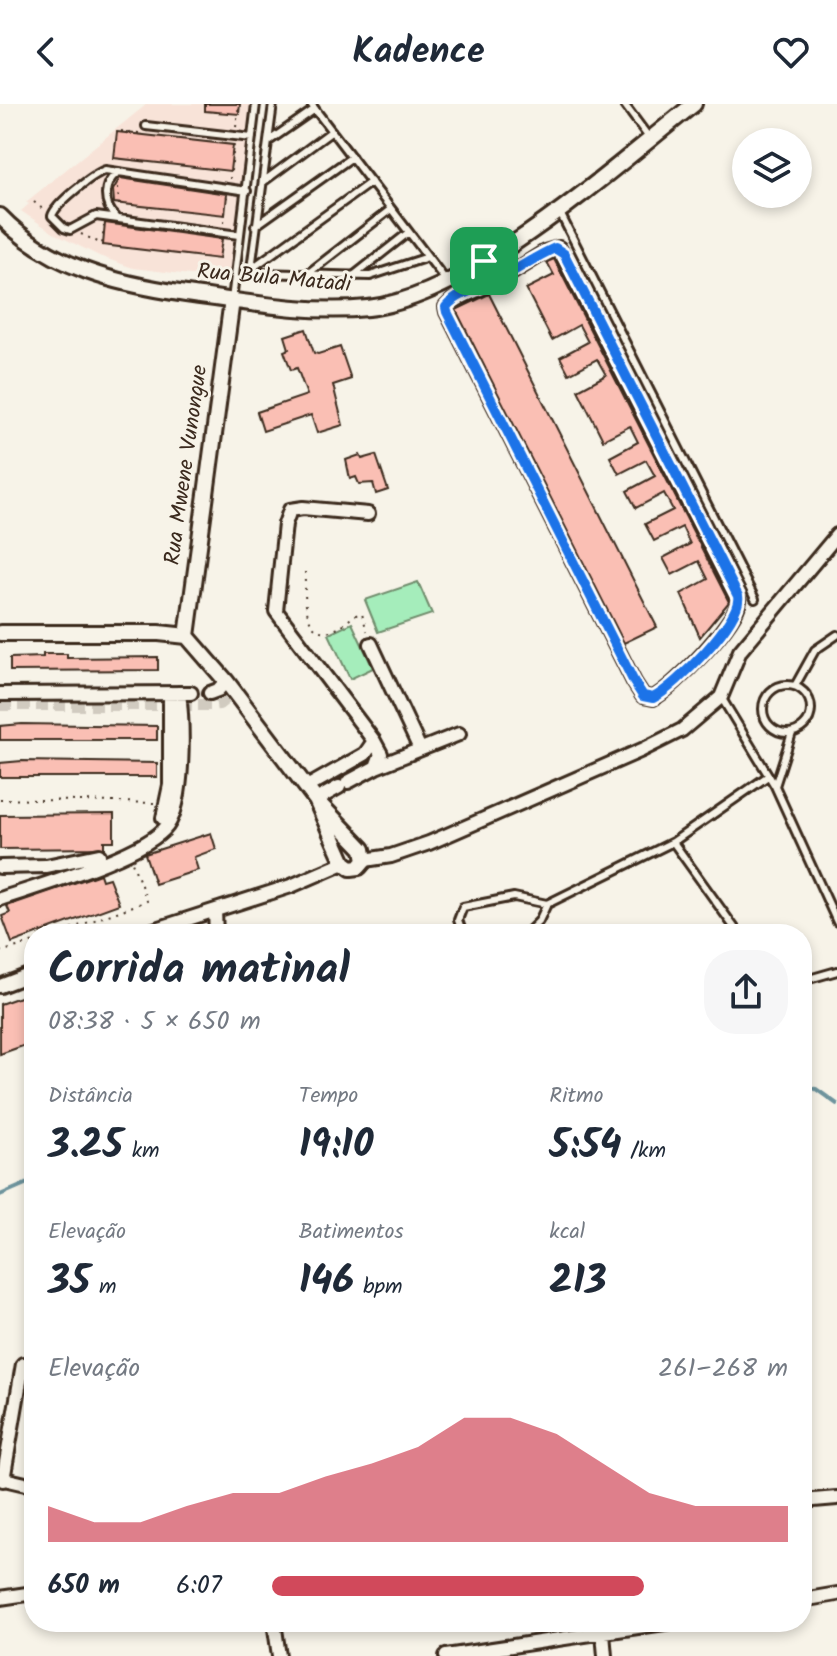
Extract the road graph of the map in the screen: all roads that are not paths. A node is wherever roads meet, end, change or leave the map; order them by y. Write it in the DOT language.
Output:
graph roads {
  1 [pos="256,104"];
  2 [pos="273,104"];
  3 [pos="624,104"];
  4 [pos="694,104"];
  5 [pos="313,106"];
  6 [pos="146,126"];
  7 [pos="332,131"];
  8 [pos="252,138"];
  9 [pos="650,139"];
  10 [pos="269,141"];
  11 [pos="352,157"];
  12 [pos="117,173"];
  13 [pos="263,182"];
  14 [pos="371,182"];
  15 [pos="247,191"];
  16 [pos="391,209"];
  17 [pos="558,210"];
  18 [pos="0,216"];
  19 [pos="120,220"];
  20 [pos="255,226"];
  21 [pos="409,232"];
  22 [pos="239,235"];
  23 [pos="428,257"];
  24 [pos="488,259"];
  25 [pos="251,269"];
  26 [pos="306,275"];
  27 [pos="352,277"];
  28 [pos="499,279"];
  29 [pos="447,282"];
  30 [pos="232,300"];
  31 [pos="368,514"];
  32 [pos="837,535"];
  33 [pos="755,599"];
  34 [pos="0,633"];
  35 [pos="837,635"];
  36 [pos="187,636"];
  37 [pos="371,644"];
  38 [pos="226,681"];
  39 [pos="795,686"];
  40 [pos="180,693"];
  41 [pos="210,693"];
  42 [pos="0,694"];
  43 [pos="721,697"];
  44 [pos="792,733"];
  45 [pos="459,734"];
  46 [pos="374,741"];
  47 [pos="420,749"];
  48 [pos="342,766"];
  49 [pos="376,767"];
  50 [pos="768,776"];
  51 [pos="346,783"];
  52 [pos="775,786"];
  53 [pos="307,787"];
  54 [pos="316,800"];
  55 [pos="673,842"];
  56 [pos="365,860"];
  57 [pos="344,863"];
  58 [pos="0,867"];
  59 [pos="1,898"];
  60 [pos="547,904"];
  61 [pos="215,911"];
  62 [pos="837,922"];
  63 [pos="173,924"];
  64 [pos="216,924"];
  65 [pos="459,924"];
  66 [pos="536,924"];
  67 [pos="732,924"];
  68 [pos="837,971"];
  69 [pos="24,977"];
  70 [pos="812,978"];
  71 [pos="0,986"];
  72 [pos="23,1364"];
  73 [pos="2,1479"];
  74 [pos="24,1484"];
  75 [pos="837,1498"];
  76 [pos="812,1500"];
  77 [pos="24,1594"];
  78 [pos="837,1594"];
  79 [pos="0,1598"];
  80 [pos="812,1598"];
  81 [pos="275,1632"];
  82 [pos="581,1632"];
  83 [pos="603,1632"];
  84 [pos="279,1656"];
  85 [pos="446,1656"];
  86 [pos="605,1656"];
  1 -- 8 [label="lane"];
  2 -- 10 [label="lane"];
  3 -- 9 [label="lane"];
  4 -- 9 [label="street, Rua Bula Matadi"];
  5 -- 7 [label="lane"];
  5 -- 10 [label="lane"];
  6 -- 8 [label="lane"];
  7 -- 11 [label="lane"];
  7 -- 13 [label="lane"];
  8 -- 15 [label="lane"];
  9 -- 17 [label="street, Rua Bula Matadi"];
  10 -- 13 [label="lane"];
  11 -- 14 [label="lane"];
  11 -- 20 [label="lane"];
  12 -- 15 [label="lane"];
  12 -- 19 [label="lane"];
  12 -- 19 [label="lane"];
  13 -- 20 [label="lane"];
  14 -- 16 [label="lane"];
  14 -- 25 [label="lane"];
  15 -- 22 [label="lane"];
  16 -- 21 [label="lane"];
  16 -- 26 [label="lane"];
  17 -- 24 [label="street, Rua Bula Matadi"];
  17 -- 33 [label="lane"];
  18 -- 30 [label="street, Rua Bula Matadi"];
  19 -- 22 [label="lane"];
  20 -- 25 [label="lane"];
  21 -- 23 [label="lane"];
  21 -- 27 [label="lane"];
  22 -- 30 [label="lane"];
  23 -- 27 [label="lane"];
  23 -- 29 [label="lane"];
  24 -- 28 [label="street"];
  24 -- 29 [label="street, Rua Bula Matadi"];
  25 -- 26 [label="lane"];
  26 -- 27 [label="lane"];
  28 -- 28 [label="street"];
  29 -- 30 [label="street, Rua Bula Matadi"];
  30 -- 36 [label="street, Rua Mwene Vunongue"];
  31 -- 46 [label="street"];
  32 -- 43 [label="street"];
  34 -- 36 [label="street"];
  35 -- 39 [label="lane"];
  36 -- 38 [label="street"];
  37 -- 47 [label="street"];
  38 -- 41 [label="street"];
  38 -- 53 [label="street"];
  39 -- 44 [label="lane"];
  39 -- 44 [label="lane"];
  40 -- 42 [label="street"];
  40 -- 58 [label="street"];
  40 -- 59 [label="street"];
  43 -- 50 [label="lane"];
  43 -- 56 [label="street"];
  44 -- 52 [label="lane"];
  45 -- 47 [label="street"];
  46 -- 48 [label="street"];
  46 -- 49 [label="street"];
  47 -- 49 [label="street"];
  48 -- 51 [label="street"];
  48 -- 53 [label="street"];
  49 -- 51 [label="street"];
  50 -- 52 [label="lane"];
  50 -- 55 [label="lane"];
  51 -- 54 [label="street"];
  52 -- 62 [label="lane"];
  53 -- 54 [label="street"];
  54 -- 56 [label="street"];
  54 -- 57 [label="street"];
  55 -- 60 [label="lane"];
  55 -- 67 [label="lane"];
  56 -- 57 [label="street"];
  57 -- 61 [label="street"];
  60 -- 65 [label="lane"];
  60 -- 66 [label="lane"];
  61 -- 63 [label="street"];
  61 -- 64 [label="street"];
  68 -- 70 [label="lane"];
  69 -- 71 [label="street"];
  72 -- 73 [label="street"];
  73 -- 74 [label="street"];
  75 -- 76 [label="street"];
  77 -- 79 [label="street"];
  78 -- 80 [label="street"];
  81 -- 84 [label="street"];
  82 -- 85 [label="street"];
  83 -- 86 [label="street"];
}
